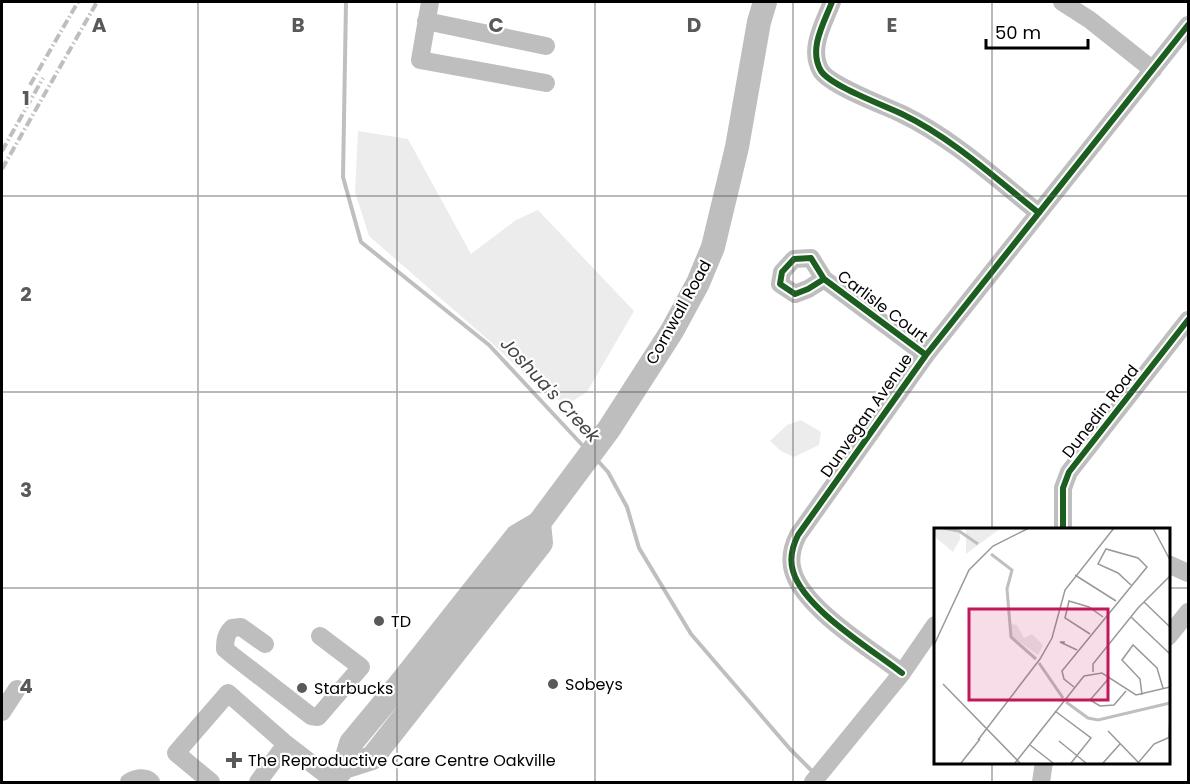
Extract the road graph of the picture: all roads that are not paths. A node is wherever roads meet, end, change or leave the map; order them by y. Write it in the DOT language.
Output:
graph roads {
  1 [pos="430,2"];
  2 [pos="765,2"];
  3 [pos="832,2"];
  4 [pos="1062,2"];
  5 [pos="426,21"];
  6 [pos="1188,25"];
  7 [pos="546,46"];
  8 [pos="1153,70"];
  9 [pos="546,83"];
  10 [pos="1039,213"];
  11 [pos="824,279"];
  12 [pos="1188,321"];
  13 [pos="926,355"];
  14 [pos="1063,528"];
  15 [pos="1169,565"];
  16 [pos="1188,573"];
  17 [pos="1188,612"];
  18 [pos="934,626"];
  19 [pos="1169,635"];
  20 [pos="320,636"];
  21 [pos="266,644"];
  22 [pos="902,673"];
  23 [pos="17,689"];
  24 [pos="2,712"];
  25 [pos="286,744"];
  26 [pos="1044,763"];
  27 [pos="336,776"];
  28 [pos="129,783"];
  29 [pos="151,783"];
  30 [pos="211,783"];
  31 [pos="258,783"];
  32 [pos="813,783"];
  33 [pos="1041,783"];
  1 -- 5 [label="street"];
  2 -- 27 [label="main road, Cornwall Road"];
  3 -- 10 [label="street"];
  4 -- 8 [label="street"];
  5 -- 7 [label="street"];
  5 -- 9 [label="street"];
  6 -- 8 [label="street, Dunvegan Avenue"];
  8 -- 10 [label="street, Dunvegan Avenue"];
  10 -- 13 [label="street, Dunvegan Avenue"];
  11 -- 13 [label="street, Carlisle Court"];
  12 -- 14 [label="street, Dunedin Road"];
  13 -- 22 [label="street, Dunvegan Avenue"];
  15 -- 16 [label="street"];
  17 -- 19 [label="street"];
  18 -- 22 [label="street"];
  20 -- 21 [label="street"];
  22 -- 32 [label="street"];
  23 -- 24 [label="street"];
  25 -- 27 [label="street"];
  25 -- 30 [label="street"];
  25 -- 31 [label="street"];
  26 -- 33 [label="street"];
  28 -- 29 [label="street"];
}
